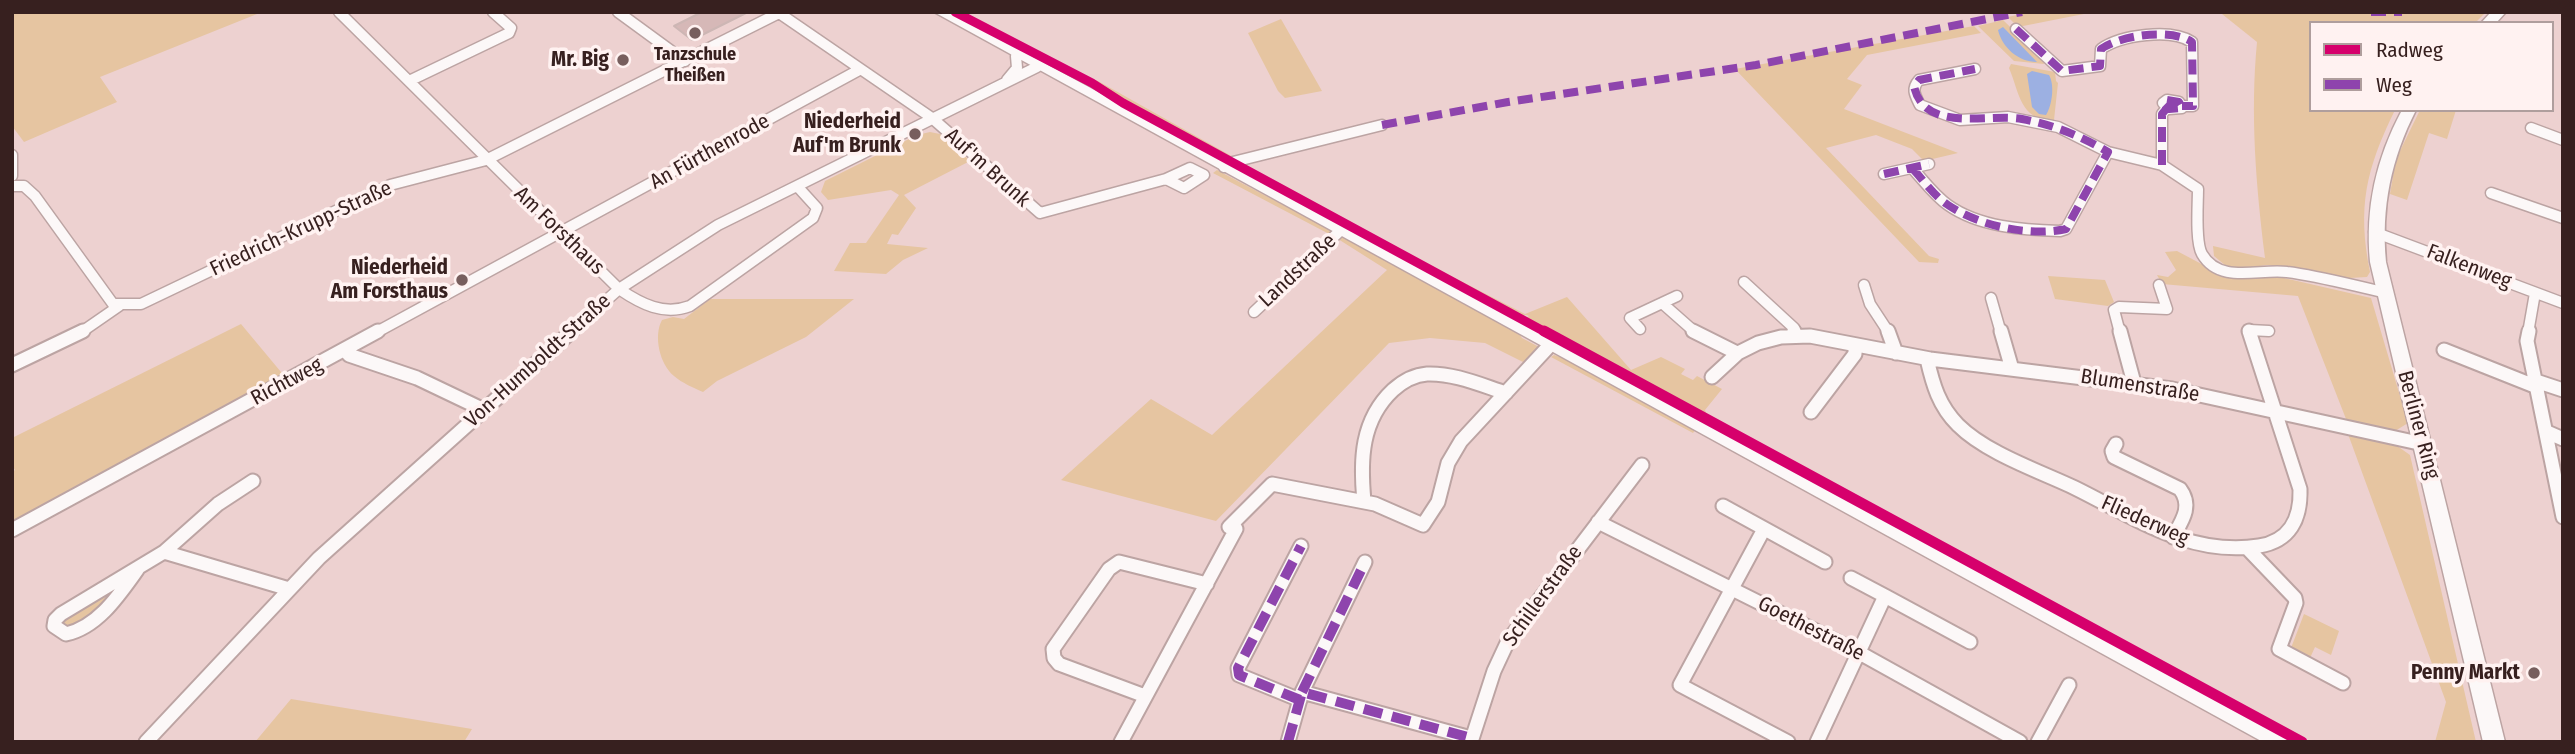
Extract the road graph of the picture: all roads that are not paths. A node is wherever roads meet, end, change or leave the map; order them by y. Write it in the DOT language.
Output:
graph roads {
  1 [pos="339,12"];
  2 [pos="493,12"];
  3 [pos="618,12"];
  4 [pos="940,12"];
  5 [pos="780,13"];
  6 [pos="2016,29"];
  7 [pos="1017,56"];
  8 [pos="685,61"];
  9 [pos="1037,67"];
  10 [pos="1975,69"];
  11 [pos="859,70"];
  12 [pos="409,81"];
  13 [pos="1006,82"];
  14 [pos="2408,112"];
  15 [pos="932,118"];
  16 [pos="1382,125"];
  17 [pos="2530,128"];
  18 [pos="2563,140"];
  19 [pos="2108,152"];
  20 [pos="12,155"];
  21 [pos="486,160"];
  22 [pos="1929,164"];
  23 [pos="2162,165"];
  24 [pos="1224,167"];
  25 [pos="1913,169"];
  26 [pos="1884,174"];
  27 [pos="12,176"];
  28 [pos="1166,179"];
  29 [pos="12,186"];
  30 [pos="797,186"];
  31 [pos="2491,193"];
  32 [pos="2563,218"];
  33 [pos="1341,230"];
  34 [pos="2374,232"];
  35 [pos="561,233"];
  36 [pos="1744,282"];
  37 [pos="1864,285"];
  38 [pos="2159,285"];
  39 [pos="619,289"];
  40 [pos="2383,292"];
  41 [pos="2535,293"];
  42 [pos="1677,296"];
  43 [pos="1992,298"];
  44 [pos="1662,303"];
  45 [pos="2563,303"];
  46 [pos="120,306"];
  47 [pos="1254,312"];
  48 [pos="1640,329"];
  49 [pos="2269,331"];
  50 [pos="1795,336"];
  51 [pos="1550,344"];
  52 [pos="1855,345"];
  53 [pos="345,350"];
  54 [pos="2444,351"];
  55 [pos="1735,352"];
  56 [pos="1896,353"];
  57 [pos="1927,359"];
  58 [pos="12,365"];
  59 [pos="2012,369"];
  60 [pos="1712,377"];
  61 [pos="2134,383"];
  62 [pos="2537,384"];
  63 [pos="2563,390"];
  64 [pos="1506,393"];
  65 [pos="2276,408"];
  66 [pos="484,410"];
  67 [pos="1811,412"];
  68 [pos="2547,432"];
  69 [pos="2563,439"];
  70 [pos="2116,444"];
  71 [pos="2423,444"];
  72 [pos="1642,465"];
  73 [pos="253,481"];
  74 [pos="1364,501"];
  75 [pos="1723,506"];
  76 [pos="2563,517"];
  77 [pos="1598,522"];
  78 [pos="1764,529"];
  79 [pos="12,530"];
  80 [pos="2173,537"];
  81 [pos="1301,546"];
  82 [pos="2249,550"];
  83 [pos="164,552"];
  84 [pos="1365,562"];
  85 [pos="1825,562"];
  86 [pos="137,570"];
  87 [pos="1852,578"];
  88 [pos="1208,584"];
  89 [pos="289,589"];
  90 [pos="1730,589"];
  91 [pos="1885,596"];
  92 [pos="1970,642"];
  93 [pos="1858,652"];
  94 [pos="2343,682"];
  95 [pos="2069,685"];
  96 [pos="1145,696"];
  97 [pos="1301,696"];
  98 [pos="1471,740"];
  99 [pos="146,742"];
  100 [pos="1121,742"];
  101 [pos="1288,742"];
  102 [pos="1788,742"];
  103 [pos="1817,742"];
  104 [pos="2020,742"];
  105 [pos="2038,742"];
  106 [pos="2282,742"];
  107 [pos="2494,742"];
  1 -- 12 [label="street, Am Forsthaus"];
  2 -- 12 [label="street"];
  3 -- 8 [label="street"];
  4 -- 7 [label="street, Landstraße"];
  5 -- 8 [label="street"];
  5 -- 11 [label="street"];
  6 -- 23 [label="street"];
  7 -- 9 [label="street, Landstraße"];
  7 -- 13 [label="street"];
  8 -- 21 [label="street"];
  9 -- 13 [label="street, Von-Humboldt-Straße"];
  9 -- 24 [label="street, Landstraße"];
  10 -- 19 [label="street"];
  11 -- 15 [label="street"];
  11 -- 35 [label="street, An Fürthenrode"];
  12 -- 21 [label="street, Am Forsthaus"];
  13 -- 15 [label="street, Von-Humboldt-Straße"];
  14 -- 34 [label="main road, Berliner Ring"];
  15 -- 28 [label="street, Auf'm Brunk"];
  15 -- 30 [label="street, Von-Humboldt-Straße"];
  16 -- 24 [label="street"];
  17 -- 18 [label="street"];
  19 -- 23 [label="street"];
  19 -- 25 [label="street"];
  20 -- 27 [label="street"];
  21 -- 35 [label="street, Am Forsthaus"];
  21 -- 46 [label="street, Friedrich-Krupp-Straße"];
  22 -- 25 [label="street"];
  23 -- 40 [label="street"];
  24 -- 33 [label="street, Landstraße"];
  25 -- 26 [label="street"];
  29 -- 46 [label="street"];
  30 -- 39 [label="street, Von-Humboldt-Straße"];
  30 -- 39 [label="street, Am Forsthaus"];
  31 -- 32 [label="street"];
  33 -- 47 [label="street, Landstraße"];
  33 -- 51 [label="street, Landstraße"];
  34 -- 40 [label="main road, Berliner Ring"];
  34 -- 41 [label="street, Falkenweg"];
  35 -- 39 [label="street, Am Forsthaus"];
  35 -- 53 [label="street, Richtweg"];
  36 -- 50 [label="street"];
  37 -- 56 [label="street"];
  38 -- 61 [label="street"];
  39 -- 66 [label="street, Von-Humboldt-Straße"];
  40 -- 71 [label="main road, Berliner Ring"];
  41 -- 45 [label="street, Falkenweg"];
  41 -- 62 [label="street"];
  42 -- 44 [label="street"];
  43 -- 59 [label="street"];
  44 -- 48 [label="street"];
  44 -- 55 [label="street"];
  46 -- 58 [label="street, Friedrich-Krupp-Straße"];
  49 -- 65 [label="street, Fliederweg"];
  50 -- 52 [label="street, Blumenstraße"];
  50 -- 55 [label="street, Blumenstraße"];
  51 -- 64 [label="street"];
  51 -- 106 [label="street, Landstraße"];
  52 -- 56 [label="street, Blumenstraße"];
  52 -- 67 [label="street"];
  53 -- 66 [label="street"];
  53 -- 79 [label="street, Richtweg"];
  54 -- 62 [label="street"];
  55 -- 60 [label="street, Blumenstraße"];
  56 -- 57 [label="street, Blumenstraße"];
  57 -- 59 [label="street, Blumenstraße"];
  57 -- 80 [label="street, Fliederweg"];
  59 -- 61 [label="street, Blumenstraße"];
  61 -- 65 [label="street, Blumenstraße"];
  62 -- 63 [label="street"];
  62 -- 68 [label="street"];
  64 -- 74 [label="street"];
  64 -- 74 [label="street"];
  65 -- 71 [label="street, Blumenstraße"];
  65 -- 82 [label="street, Fliederweg"];
  66 -- 89 [label="street, Von-Humboldt-Straße"];
  68 -- 69 [label="street"];
  68 -- 76 [label="street"];
  70 -- 80 [label="street"];
  71 -- 107 [label="main road, Berliner Ring"];
  72 -- 77 [label="street, Schillerstraße"];
  73 -- 83 [label="street"];
  74 -- 88 [label="street"];
  75 -- 78 [label="street"];
  77 -- 90 [label="street, Goethestraße"];
  77 -- 98 [label="street, Schillerstraße"];
  78 -- 85 [label="street"];
  78 -- 90 [label="street"];
  80 -- 82 [label="street, Fliederweg"];
  81 -- 97 [label="street"];
  82 -- 94 [label="street"];
  83 -- 86 [label="street"];
  83 -- 89 [label="street"];
  84 -- 97 [label="street"];
  86 -- 86 [label="street"];
  87 -- 91 [label="street"];
  88 -- 96 [label="street"];
  88 -- 96 [label="street"];
  89 -- 99 [label="street, Von-Humboldt-Straße"];
  90 -- 93 [label="street, Goethestraße"];
  90 -- 102 [label="street"];
  91 -- 92 [label="street"];
  91 -- 93 [label="street"];
  93 -- 103 [label="street"];
  93 -- 104 [label="street, Goethestraße"];
  95 -- 105 [label="street"];
  96 -- 100 [label="street"];
  97 -- 98 [label="street"];
  97 -- 101 [label="street"];
}
